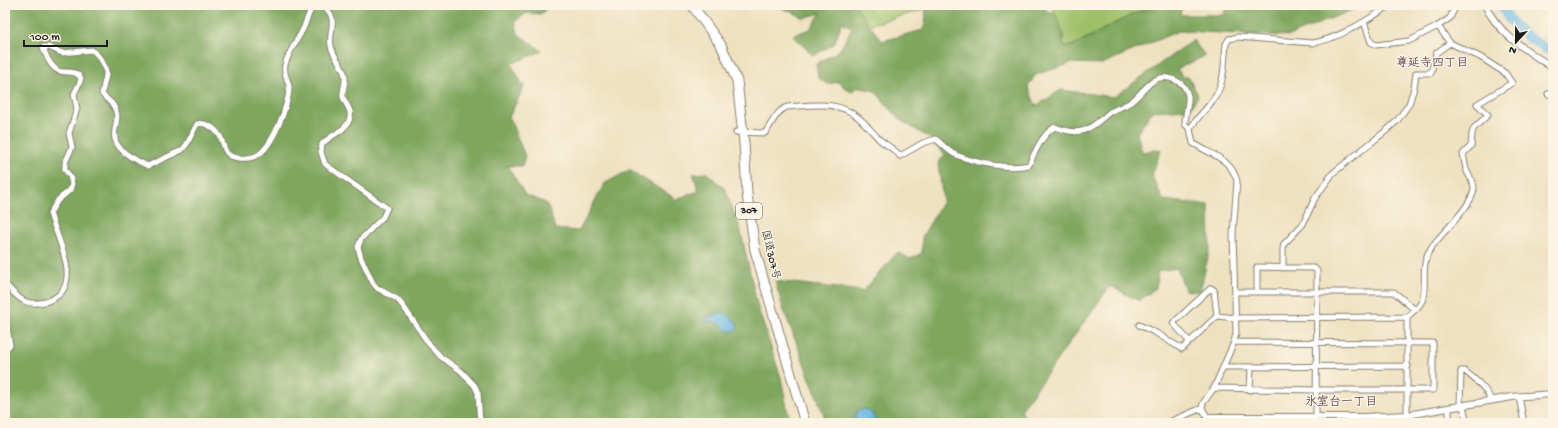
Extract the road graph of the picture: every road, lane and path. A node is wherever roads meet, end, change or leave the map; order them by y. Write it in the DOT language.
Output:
graph roads {
  1 [pos="692,5"];
  2 [pos="1391,5"];
  3 [pos="1456,5"];
  4 [pos="1485,5"];
  5 [pos="1364,22"];
  6 [pos="1438,26"];
  7 [pos="1450,42"];
  8 [pos="1553,68"];
  9 [pos="1190,129"];
  10 [pos="739,133"];
  11 [pos="1282,268"];
  12 [pos="5,284"];
  13 [pos="1257,291"];
  14 [pos="1236,292"];
  15 [pos="1317,292"];
  16 [pos="1415,310"];
  17 [pos="1217,316"];
  18 [pos="1317,317"];
  19 [pos="1407,317"];
  20 [pos="5,318"];
  21 [pos="1236,318"];
  22 [pos="1139,325"];
  23 [pos="1189,341"];
  24 [pos="1234,342"];
  25 [pos="1317,342"];
  26 [pos="1408,342"];
  27 [pos="5,349"];
  28 [pos="1317,366"];
  29 [pos="1408,366"];
  30 [pos="1224,367"];
  31 [pos="1251,367"];
  32 [pos="1214,388"];
  33 [pos="1250,390"];
  34 [pos="1316,390"];
  35 [pos="1408,390"];
  36 [pos="1553,394"];
  37 [pos="1519,397"];
  38 [pos="1491,400"];
  39 [pos="1462,407"];
  40 [pos="1202,408"];
  41 [pos="1449,408"];
  42 [pos="1407,415"];
  43 [pos="1316,417"];
  44 [pos="1207,420"];
  45 [pos="1270,420"];
  46 [pos="1362,420"];
  47 [pos="480,423"];
  48 [pos="805,423"];
  49 [pos="1167,423"];
  50 [pos="1449,423"];
  51 [pos="1467,423"];
  52 [pos="1524,423"];
  1 -- 10 [label="highway, 国道307号 / 307"];
  2 -- 5 [label="street"];
  3 -- 6 [label="street"];
  4 -- 8 [label="street"];
  5 -- 6 [label="street"];
  5 -- 9 [label="street"];
  6 -- 7 [label="street"];
  7 -- 11 [label="street"];
  7 -- 16 [label="street"];
  9 -- 10 [label="street"];
  9 -- 14 [label="street"];
  10 -- 48 [label="highway, 国道307号 / 307"];
  11 -- 13 [label="street"];
  11 -- 15 [label="street"];
  12 -- 47 [label="street"];
  13 -- 14 [label="street"];
  13 -- 15 [label="street"];
  14 -- 21 [label="street"];
  15 -- 16 [label="street"];
  15 -- 18 [label="street"];
  16 -- 19 [label="street"];
  17 -- 21 [label="street"];
  17 -- 23 [label="street"];
  17 -- 23 [label="street"];
  18 -- 19 [label="street"];
  18 -- 21 [label="street"];
  18 -- 25 [label="street"];
  19 -- 26 [label="street"];
  20 -- 27 [label="street"];
  21 -- 24 [label="street"];
  22 -- 23 [label="street"];
  24 -- 25 [label="street"];
  24 -- 30 [label="street"];
  25 -- 26 [label="street"];
  25 -- 28 [label="street"];
  26 -- 29 [label="street"];
  26 -- 35 [label="street"];
  28 -- 29 [label="street"];
  28 -- 31 [label="street"];
  28 -- 34 [label="street"];
  29 -- 35 [label="street"];
  30 -- 31 [label="street"];
  30 -- 32 [label="street"];
  31 -- 33 [label="street"];
  32 -- 33 [label="street"];
  32 -- 40 [label="street"];
  33 -- 34 [label="street"];
  34 -- 35 [label="street"];
  34 -- 43 [label="street"];
  35 -- 42 [label="street"];
  36 -- 37 [label="street"];
  37 -- 38 [label="street"];
  37 -- 52 [label="street"];
  38 -- 39 [label="street"];
  38 -- 39 [label="street"];
  39 -- 41 [label="street"];
  39 -- 51 [label="street"];
  40 -- 44 [label="street"];
  40 -- 49 [label="street"];
  41 -- 42 [label="street"];
  41 -- 50 [label="street"];
  42 -- 46 [label="street"];
  43 -- 45 [label="street"];
  43 -- 46 [label="street"];
  44 -- 45 [label="street"];
}
